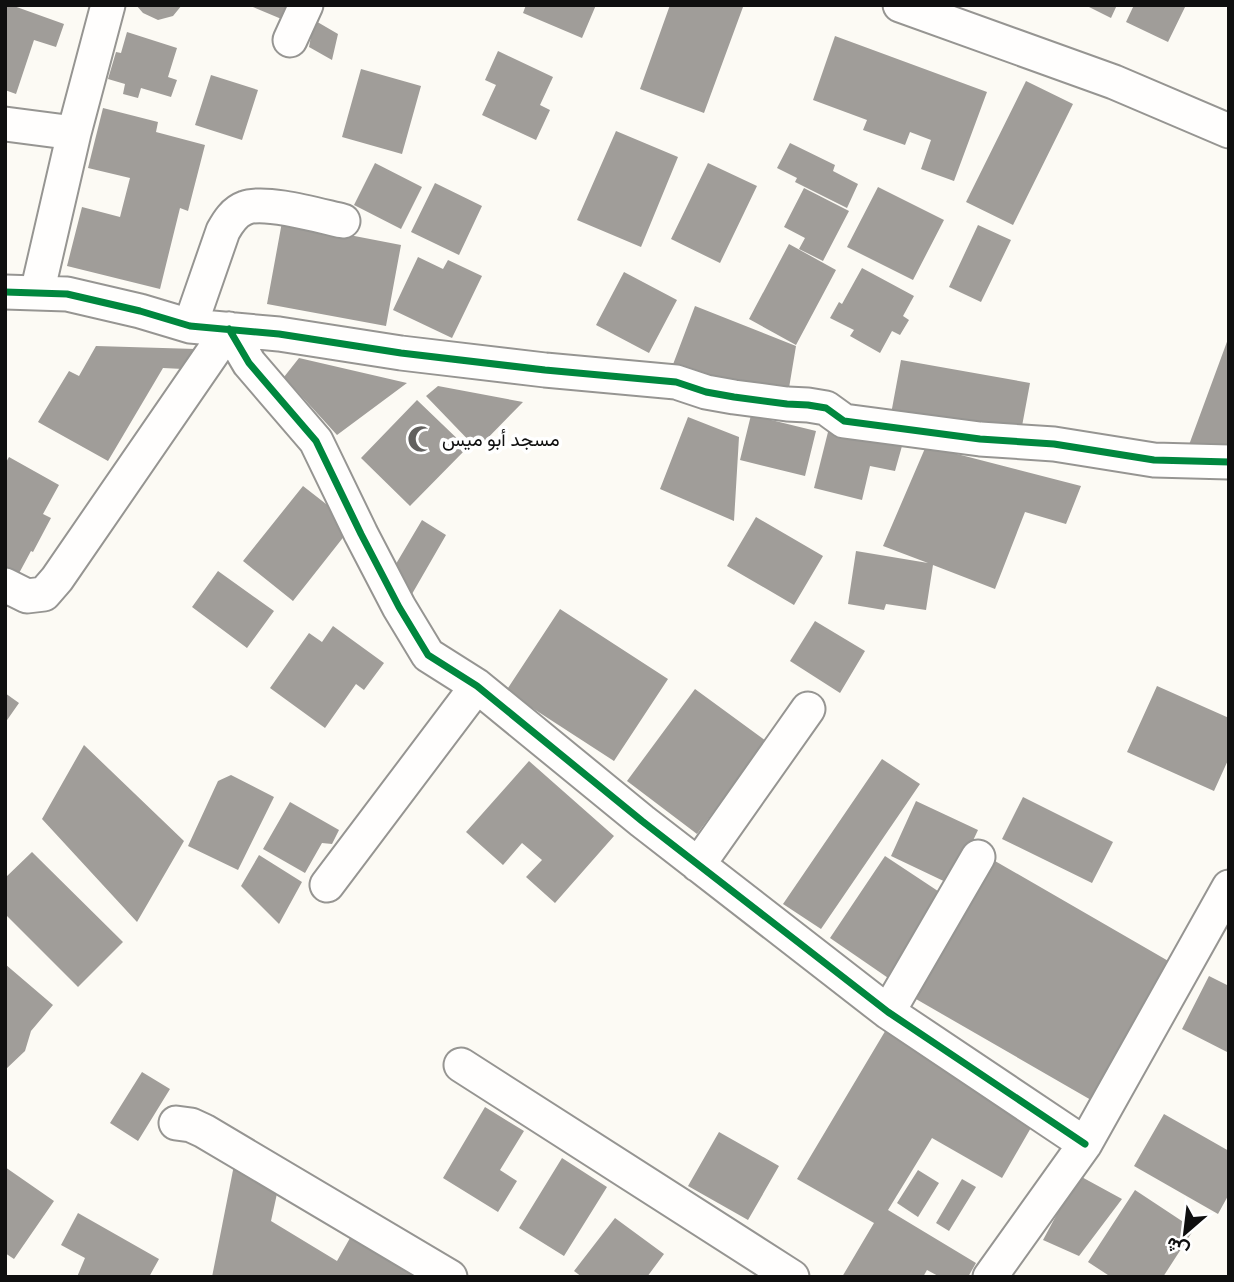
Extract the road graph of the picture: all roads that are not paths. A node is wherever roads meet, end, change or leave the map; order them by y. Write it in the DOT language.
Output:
graph roads {
  1 [pos="108,5"];
  2 [pos="306,5"];
  3 [pos="900,5"];
  4 [pos="290,40"];
  5 [pos="5,124"];
  6 [pos="1229,131"];
  7 [pos="74,133"];
  8 [pos="343,221"];
  9 [pos="21,292"];
  10 [pos="190,326"];
  11 [pos="229,329"];
  12 [pos="1229,462"];
  13 [pos="5,584"];
  14 [pos="477,687"];
  15 [pos="808,709"];
  16 [pos="978,857"];
  17 [pos="698,865"];
  18 [pos="327,885"];
  19 [pos="1229,887"];
  20 [pos="888,1013"];
  21 [pos="461,1065"];
  22 [pos="176,1123"];
  23 [pos="1085,1144"];
  24 [pos="450,1277"];
  25 [pos="792,1277"];
  26 [pos="990,1277"];
  1 -- 7 [label="street"];
  2 -- 4 [label="street"];
  3 -- 6 [label="street"];
  5 -- 7 [label="street"];
  7 -- 9 [label="street"];
  8 -- 10 [label="street"];
  9 -- 10 [label="street"];
  10 -- 11 [label="street"];
  11 -- 12 [label="street"];
  11 -- 13 [label="street"];
  11 -- 14 [label="street"];
  14 -- 17 [label="street"];
  14 -- 18 [label="street"];
  15 -- 17 [label="street"];
  16 -- 20 [label="street"];
  17 -- 20 [label="street"];
  19 -- 23 [label="street"];
  20 -- 23 [label="street"];
  21 -- 25 [label="street"];
  22 -- 24 [label="street"];
  23 -- 26 [label="street"];
}
